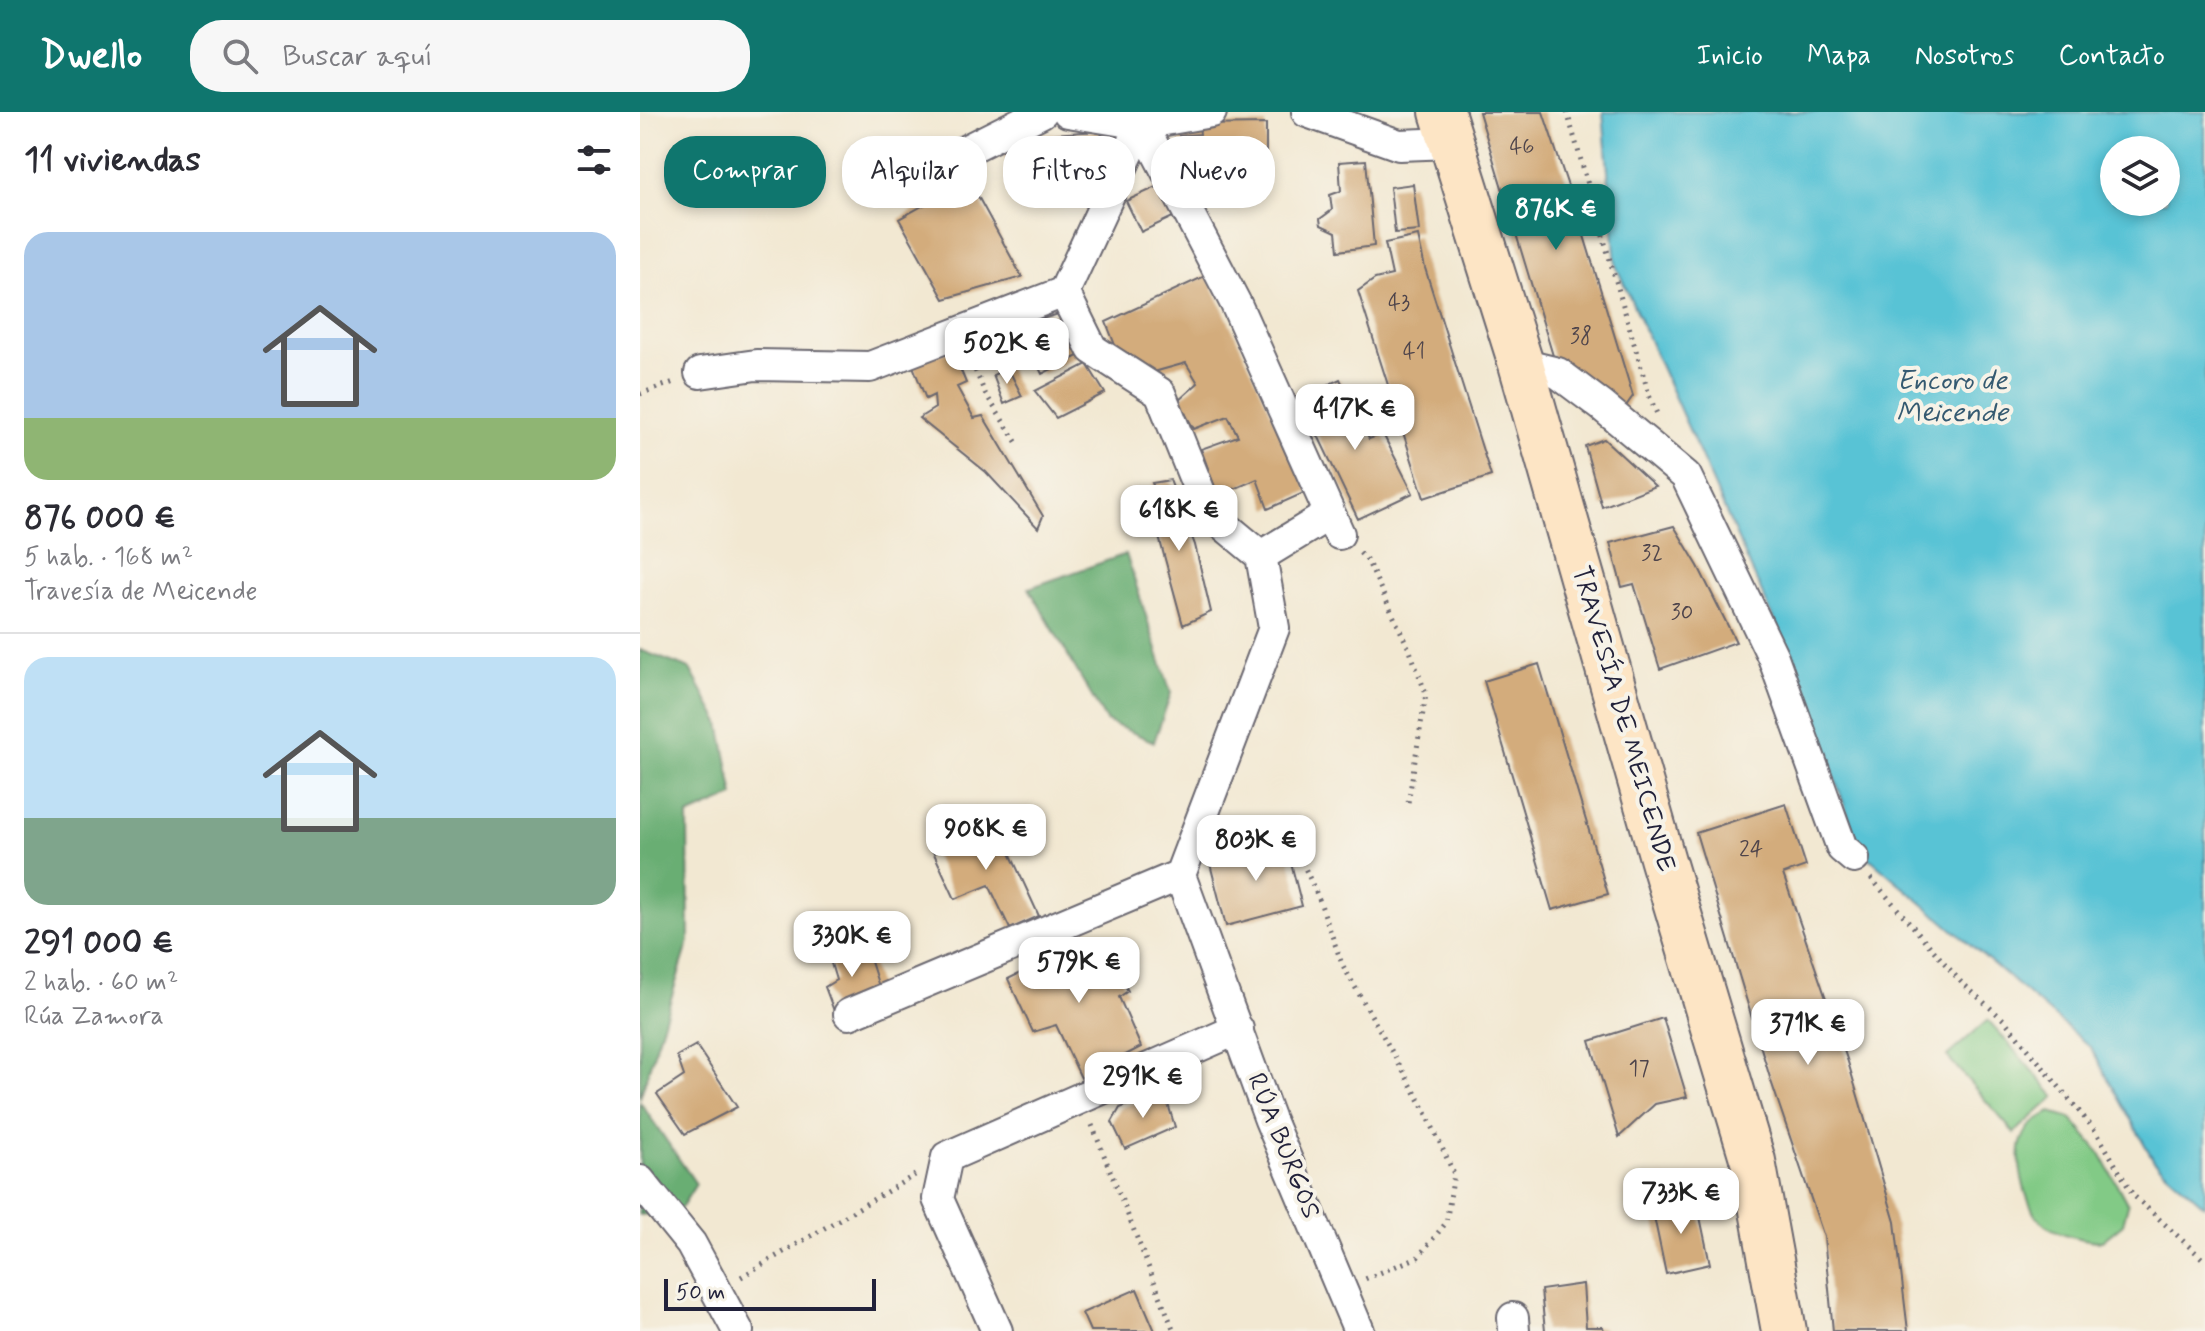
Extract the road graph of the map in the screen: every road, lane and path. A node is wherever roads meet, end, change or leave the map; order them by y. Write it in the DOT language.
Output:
graph roads {
  1 [pos="1042,112"];
  2 [pos="1068,112"];
  3 [pos="1211,112"];
  4 [pos="1307,112"];
  5 [pos="1567,112"];
  6 [pos="1142,124"];
  7 [pos="1447,127"];
  8 [pos="987,140"];
  9 [pos="1064,292"];
  10 [pos="959,333"];
  11 [pos="1521,364"];
  12 [pos="700,373"];
  13 [pos="640,394"];
  14 [pos="1661,422"];
  15 [pos="1017,443"];
  16 [pos="1334,524"];
  17 [pos="1261,556"];
  18 [pos="1408,803"];
  19 [pos="1299,855"];
  20 [pos="1854,858"];
  21 [pos="1180,875"];
  22 [pos="849,1014"];
  23 [pos="1238,1029"];
  24 [pos="1081,1098"];
  25 [pos="947,1157"];
  26 [pos="640,1181"];
  27 [pos="2205,1261"];
  28 [pos="1341,1289"];
  29 [pos="716,1291"];
  30 [pos="738,1331"];
  31 [pos="997,1331"];
  32 [pos="1174,1331"];
  33 [pos="1359,1331"];
  34 [pos="1784,1331"];
  1 -- 8 [label="street"];
  2 -- 6 [label="street"];
  3 -- 6 [label="street"];
  4 -- 7 [label="street"];
  5 -- 14 [label="path"];
  6 -- 9 [label="street"];
  6 -- 16 [label="street"];
  7 -- 11 [label="main road, TRAVESÍA DE MEICENDE"];
  9 -- 10 [label="street"];
  9 -- 17 [label="street"];
  10 -- 12 [label="street"];
  10 -- 15 [label="path"];
  11 -- 20 [label="street"];
  11 -- 34 [label="main road, TRAVESÍA DE MEICENDE"];
  12 -- 13 [label="path"];
  16 -- 17 [label="street"];
  16 -- 18 [label="path"];
  17 -- 21 [label="street"];
  19 -- 28 [label="path"];
  20 -- 27 [label="path"];
  21 -- 22 [label="street"];
  21 -- 23 [label="street, RÚA BURGOS"];
  23 -- 24 [label="street"];
  23 -- 28 [label="street, RÚA BURGOS"];
  24 -- 25 [label="street"];
  24 -- 32 [label="path"];
  25 -- 29 [label="path"];
  25 -- 31 [label="street"];
  26 -- 29 [label="street"];
  28 -- 33 [label="street, RÚA BURGOS"];
  29 -- 30 [label="street"];
}
